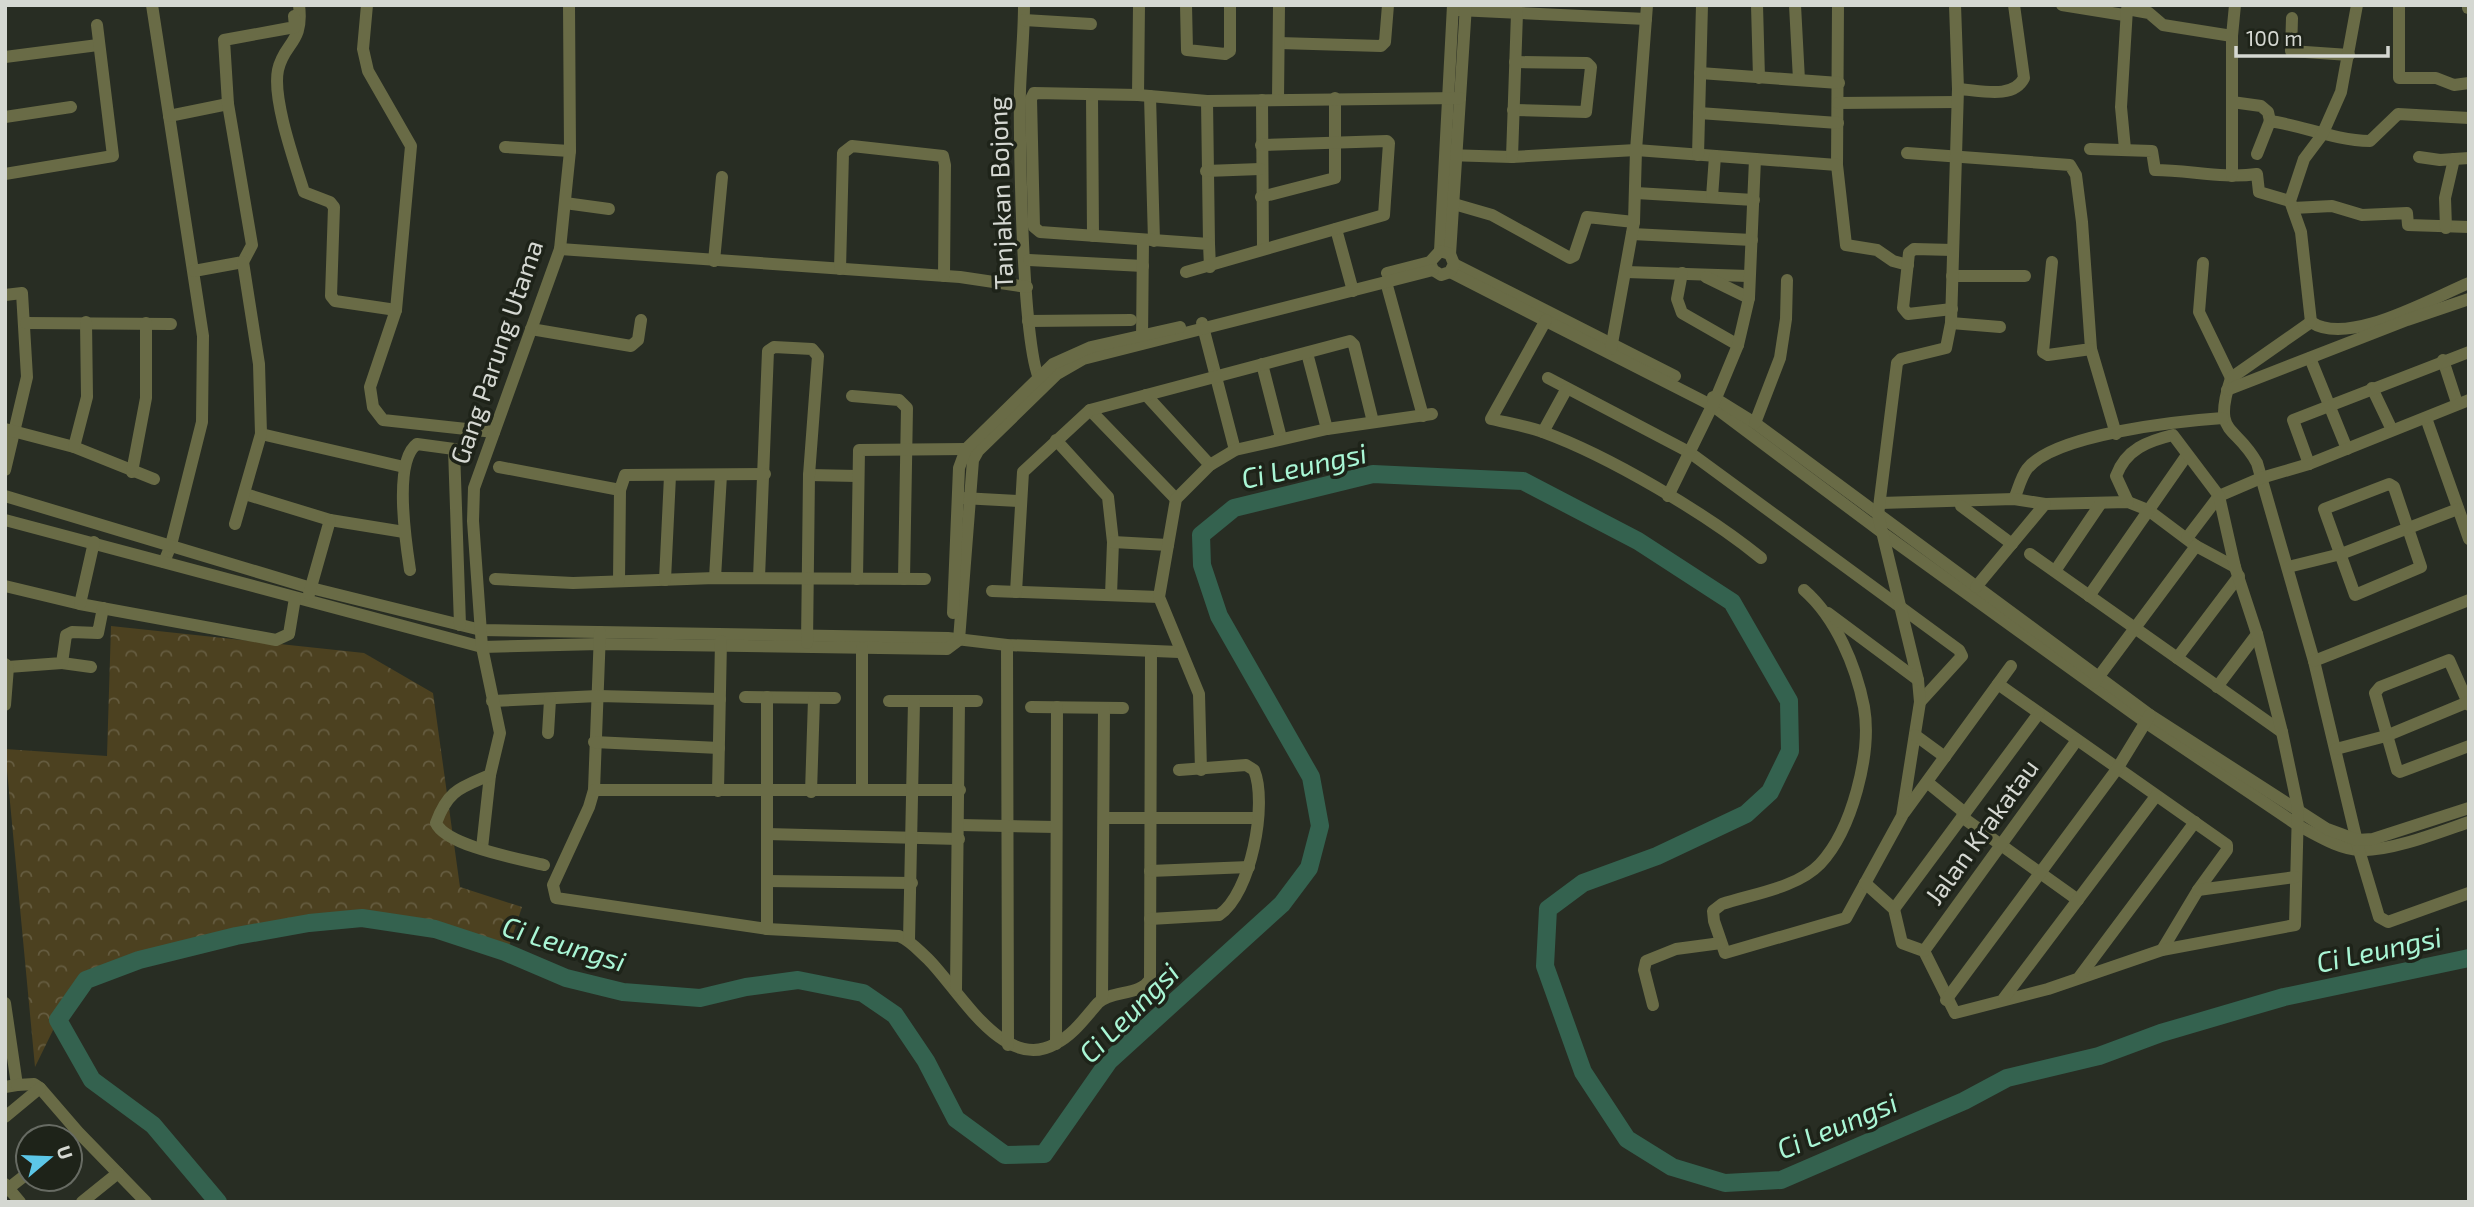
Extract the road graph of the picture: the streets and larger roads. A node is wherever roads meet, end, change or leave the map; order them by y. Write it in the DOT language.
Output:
graph roads {
  1 [pos="152,5"];
  2 [pos="292,5"];
  3 [pos="299,5"];
  4 [pos="367,5"];
  5 [pos="569,5"];
  6 [pos="1024,5"];
  7 [pos="1139,5"];
  8 [pos="1186,5"];
  9 [pos="1230,5"];
  10 [pos="1279,5"];
  11 [pos="1388,5"];
  12 [pos="1647,5"];
  13 [pos="1702,5"];
  14 [pos="1757,5"];
  15 [pos="1795,5"];
  16 [pos="1838,5"];
  17 [pos="1955,5"];
  18 [pos="2014,5"];
  19 [pos="2062,5"];
  20 [pos="2235,5"];
  21 [pos="2357,5"];
  22 [pos="2399,5"];
  23 [pos="1460,8"];
  24 [pos="1520,11"];
  25 [pos="2124,15"];
  26 [pos="2292,18"];
  27 [pos="1646,19"];
  28 [pos="1024,20"];
  29 [pos="1091,24"];
  30 [pos="97,25"];
  31 [pos="2232,36"];
  32 [pos="1279,43"];
  33 [pos="98,46"];
  34 [pos="2349,55"];
  35 [pos="5,57"];
  36 [pos="1515,62"];
  37 [pos="1700,73"];
  38 [pos="1759,78"];
  39 [pos="1799,80"];
  40 [pos="1839,83"];
  41 [pos="2469,83"];
  42 [pos="1144,95"];
  43 [pos="1957,95"];
  44 [pos="1093,96"];
  45 [pos="1455,98"];
  46 [pos="1278,99"];
  47 [pos="1335,99"];
  48 [pos="1262,100"];
  49 [pos="1207,101"];
  50 [pos="2232,102"];
  51 [pos="1838,103"];
  52 [pos="228,104"];
  53 [pos="71,107"];
  54 [pos="1513,110"];
  55 [pos="1699,113"];
  56 [pos="169,116"];
  57 [pos="5,117"];
  58 [pos="2469,118"];
  59 [pos="2270,121"];
  60 [pos="1838,123"];
  61 [pos="2322,135"];
  62 [pos="1335,142"];
  63 [pos="1261,145"];
  64 [pos="505,147"];
  65 [pos="2090,149"];
  66 [pos="2125,149"];
  67 [pos="570,150"];
  68 [pos="1636,150"];
  69 [pos="1907,153"];
  70 [pos="2257,154"];
  71 [pos="1698,155"];
  72 [pos="1451,156"];
  73 [pos="1716,156"];
  74 [pos="1512,157"];
  75 [pos="1956,157"];
  76 [pos="2419,157"];
  77 [pos="2469,158"];
  78 [pos="5,159"];
  79 [pos="1755,159"];
  80 [pos="2454,159"];
  81 [pos="1837,165"];
  82 [pos="1260,169"];
  83 [pos="1206,171"];
  84 [pos="6,174"];
  85 [pos="2232,176"];
  86 [pos="722,177"];
  87 [pos="1636,192"];
  88 [pos="1261,197"];
  89 [pos="1712,197"];
  90 [pos="1754,200"];
  91 [pos="565,203"];
  92 [pos="1454,204"];
  93 [pos="2292,204"];
  94 [pos="609,209"];
  95 [pos="2469,227"];
  96 [pos="1633,228"];
  97 [pos="2446,228"];
  98 [pos="1336,229"];
  99 [pos="1093,236"];
  100 [pos="1148,240"];
  101 [pos="1752,240"];
  102 [pos="1209,244"];
  103 [pos="1263,248"];
  104 [pos="560,249"];
  105 [pos="1953,250"];
  106 [pos="1029,260"];
  107 [pos="1448,260"];
  108 [pos="714,261"];
  109 [pos="243,262"];
  110 [pos="2052,262"];
  111 [pos="2203,263"];
  112 [pos="1908,265"];
  113 [pos="1143,266"];
  114 [pos="1432,266"];
  115 [pos="1210,267"];
  116 [pos="840,269"];
  117 [pos="194,271"];
  118 [pos="1186,272"];
  119 [pos="1626,272"];
  120 [pos="1682,273"];
  121 [pos="1702,275"];
  122 [pos="944,276"];
  123 [pos="1748,276"];
  124 [pos="1952,276"];
  125 [pos="2025,276"];
  126 [pos="1787,280"];
  127 [pos="1387,282"];
  128 [pos="2469,283"];
  129 [pos="1027,287"];
  130 [pos="1352,287"];
  131 [pos="5,295"];
  132 [pos="1749,299"];
  133 [pos="2469,299"];
  134 [pos="1952,309"];
  135 [pos="396,310"];
  136 [pos="641,320"];
  137 [pos="1131,320"];
  138 [pos="1546,320"];
  139 [pos="1028,321"];
  140 [pos="86,322"];
  141 [pos="2311,322"];
  142 [pos="26,323"];
  143 [pos="146,323"];
  144 [pos="1951,323"];
  145 [pos="171,324"];
  146 [pos="1203,326"];
  147 [pos="2000,327"];
  148 [pos="531,329"];
  149 [pos="1142,340"];
  150 [pos="1738,345"];
  151 [pos="1611,348"];
  152 [pos="2091,349"];
  153 [pos="2469,352"];
  154 [pos="1307,353"];
  155 [pos="2310,358"];
  156 [pos="2443,360"];
  157 [pos="1262,364"];
  158 [pos="1216,375"];
  159 [pos="1548,378"];
  160 [pos="1041,382"];
  161 [pos="2229,384"];
  162 [pos="2372,388"];
  163 [pos="1566,390"];
  164 [pos="1146,395"];
  165 [pos="852,396"];
  166 [pos="1714,402"];
  167 [pos="2463,402"];
  168 [pos="2330,407"];
  169 [pos="1090,410"];
  170 [pos="2224,418"];
  171 [pos="2426,418"];
  172 [pos="1373,422"];
  173 [pos="1755,423"];
  174 [pos="1327,429"];
  175 [pos="11,430"];
  176 [pos="2392,430"];
  177 [pos="494,432"];
  178 [pos="1543,432"];
  179 [pos="261,434"];
  180 [pos="2116,434"];
  181 [pos="1281,438"];
  182 [pos="1056,440"];
  183 [pos="74,447"];
  184 [pos="907,449"];
  185 [pos="966,449"];
  186 [pos="2347,449"];
  187 [pos="1235,450"];
  188 [pos="1689,452"];
  189 [pos="2188,455"];
  190 [pos="2309,464"];
  191 [pos="1210,465"];
  192 [pos="404,467"];
  193 [pos="499,467"];
  194 [pos="5,470"];
  195 [pos="132,472"];
  196 [pos="765,474"];
  197 [pos="721,475"];
  198 [pos="809,475"];
  199 [pos="670,476"];
  200 [pos="856,476"];
  201 [pos="2262,478"];
  202 [pos="154,479"];
  203 [pos="620,490"];
  204 [pos="245,494"];
  205 [pos="5,496"];
  206 [pos="1668,496"];
  207 [pos="2219,496"];
  208 [pos="965,498"];
  209 [pos="1176,499"];
  210 [pos="2014,499"];
  211 [pos="1020,501"];
  212 [pos="2127,502"];
  213 [pos="2102,503"];
  214 [pos="2046,504"];
  215 [pos="1961,506"];
  216 [pos="1879,509"];
  217 [pos="2458,509"];
  218 [pos="2148,510"];
  219 [pos="5,520"];
  220 [pos="330,520"];
  221 [pos="235,524"];
  222 [pos="2408,528"];
  223 [pos="1880,531"];
  224 [pos="404,532"];
  225 [pos="2469,539"];
  226 [pos="94,542"];
  227 [pos="1113,542"];
  228 [pos="2192,542"];
  229 [pos="2012,544"];
  230 [pos="172,545"];
  231 [pos="1168,545"];
  232 [pos="2030,554"];
  233 [pos="2341,554"];
  234 [pos="1762,558"];
  235 [pos="164,562"];
  236 [pos="2288,567"];
  237 [pos="410,570"];
  238 [pos="2055,571"];
  239 [pos="2237,572"];
  240 [pos="715,578"];
  241 [pos="760,578"];
  242 [pos="495,579"];
  243 [pos="857,579"];
  244 [pos="904,579"];
  245 [pos="925,579"];
  246 [pos="665,580"];
  247 [pos="810,580"];
  248 [pos="620,581"];
  249 [pos="5,586"];
  250 [pos="1976,587"];
  251 [pos="311,588"];
  252 [pos="1804,590"];
  253 [pos="992,591"];
  254 [pos="1016,592"];
  255 [pos="1111,595"];
  256 [pos="2089,596"];
  257 [pos="1159,597"];
  258 [pos="301,599"];
  259 [pos="2469,600"];
  260 [pos="80,604"];
  261 [pos="103,608"];
  262 [pos="1902,611"];
  263 [pos="1828,613"];
  264 [pos="460,625"];
  265 [pos="2134,629"];
  266 [pos="481,630"];
  267 [pos="2257,634"];
  268 [pos="600,638"];
  269 [pos="953,639"];
  270 [pos="720,642"];
  271 [pos="807,643"];
  272 [pos="1007,645"];
  273 [pos="482,647"];
  274 [pos="862,649"];
  275 [pos="1179,652"];
  276 [pos="1150,653"];
  277 [pos="2177,658"];
  278 [pos="2314,661"];
  279 [pos="62,663"];
  280 [pos="7,666"];
  281 [pos="2011,666"];
  282 [pos="91,667"];
  283 [pos="1918,680"];
  284 [pos="2096,681"];
  285 [pos="1998,684"];
  286 [pos="2465,684"];
  287 [pos="2217,687"];
  288 [pos="598,696"];
  289 [pos="745,697"];
  290 [pos="767,697"];
  291 [pos="835,698"];
  292 [pos="720,699"];
  293 [pos="814,699"];
  294 [pos="550,700"];
  295 [pos="492,701"];
  296 [pos="889,701"];
  297 [pos="914,701"];
  298 [pos="959,701"];
  299 [pos="977,701"];
  300 [pos="1920,702"];
  301 [pos="2468,704"];
  302 [pos="5,705"];
  303 [pos="1031,707"];
  304 [pos="1057,707"];
  305 [pos="1104,708"];
  306 [pos="1123,708"];
  307 [pos="2039,713"];
  308 [pos="2147,719"];
  309 [pos="2282,732"];
  310 [pos="548,733"];
  311 [pos="1915,735"];
  312 [pos="2386,736"];
  313 [pos="2077,740"];
  314 [pos="594,742"];
  315 [pos="2469,746"];
  316 [pos="719,748"];
  317 [pos="2336,750"];
  318 [pos="1945,757"];
  319 [pos="2117,769"];
  320 [pos="1179,770"];
  321 [pos="1201,770"];
  322 [pos="491,775"];
  323 [pos="1927,782"];
  324 [pos="862,789"];
  325 [pos="594,790"];
  326 [pos="912,790"];
  327 [pos="960,790"];
  328 [pos="718,791"];
  329 [pos="767,792"];
  330 [pos="811,792"];
  331 [pos="2156,796"];
  332 [pos="2298,808"];
  333 [pos="2469,808"];
  334 [pos="1963,815"];
  335 [pos="1902,816"];
  336 [pos="1150,817"];
  337 [pos="1104,818"];
  338 [pos="1258,818"];
  339 [pos="2194,822"];
  340 [pos="2469,822"];
  341 [pos="960,825"];
  342 [pos="1008,826"];
  343 [pos="2299,826"];
  344 [pos="1056,827"];
  345 [pos="766,834"];
  346 [pos="912,838"];
  347 [pos="959,839"];
  348 [pos="2358,845"];
  349 [pos="2000,847"];
  350 [pos="482,849"];
  351 [pos="544,865"];
  352 [pos="1249,867"];
  353 [pos="1150,871"];
  354 [pos="2040,873"];
  355 [pos="2294,877"];
  356 [pos="767,881"];
  357 [pos="912,883"];
  358 [pos="1865,883"];
  359 [pos="2198,890"];
  360 [pos="2469,892"];
  361 [pos="2078,900"];
  362 [pos="1894,909"];
  363 [pos="1150,919"];
  364 [pos="767,929"];
  365 [pos="909,940"];
  366 [pos="1721,943"];
  367 [pos="2162,950"];
  368 [pos="1924,951"];
  369 [pos="2080,976"];
  370 [pos="956,990"];
  371 [pos="2004,998"];
  372 [pos="1102,999"];
  373 [pos="1946,1000"];
  374 [pos="5,1003"];
  375 [pos="1653,1005"];
  376 [pos="1056,1044"];
  377 [pos="1008,1045"];
  378 [pos="11,1086"];
  379 [pos="40,1088"];
  380 [pos="5,1117"];
  381 [pos="65,1123"];
  382 [pos="84,1144"];
  383 [pos="118,1173"];
  384 [pos="6,1188"];
  385 [pos="20,1202"];
  386 [pos="82,1202"];
  387 [pos="146,1202"];
  1 -- 56 [label="street"];
  2 -- 52 [label="street"];
  3 -- 135 [label="street"];
  4 -- 135 [label="street"];
  5 -- 67 [label="street, Gang Parung Utama"];
  6 -- 28 [label="street, Tanjakan Bojong"];
  7 -- 42 [label="street"];
  8 -- 9 [label="street"];
  10 -- 32 [label="street"];
  11 -- 32 [label="street"];
  12 -- 27 [label="street"];
  13 -- 37 [label="street"];
  14 -- 38 [label="street"];
  15 -- 39 [label="street"];
  16 -- 40 [label="street"];
  17 -- 43 [label="street"];
  18 -- 43 [label="street"];
  19 -- 25 [label="street"];
  20 -- 31 [label="street"];
  21 -- 34 [label="street"];
  22 -- 41 [label="street"];
  23 -- 24 [label="street"];
  23 -- 45 [label="street"];
  24 -- 27 [label="street"];
  24 -- 36 [label="street"];
  25 -- 31 [label="street"];
  25 -- 66 [label="street"];
  26 -- 34 [label="street"];
  27 -- 68 [label="street"];
  28 -- 29 [label="street"];
  28 -- 129 [label="street, Tanjakan Bojong"];
  30 -- 33 [label="street"];
  31 -- 50 [label="street"];
  32 -- 46 [label="street"];
  33 -- 35 [label="street"];
  33 -- 84 [label="street"];
  34 -- 61 [label="street"];
  36 -- 54 [label="street"];
  36 -- 54 [label="street"];
  37 -- 38 [label="street"];
  37 -- 55 [label="street"];
  38 -- 39 [label="street"];
  39 -- 40 [label="street"];
  40 -- 51 [label="street"];
  42 -- 44 [label="street"];
  42 -- 49 [label="street"];
  42 -- 100 [label="street"];
  43 -- 51 [label="street"];
  43 -- 75 [label="street"];
  44 -- 99 [label="street"];
  44 -- 99 [label="street"];
  45 -- 47 [label="street"];
  45 -- 72 [label="street"];
  46 -- 47 [label="street"];
  46 -- 48 [label="street"];
  47 -- 62 [label="street"];
  48 -- 49 [label="street"];
  48 -- 63 [label="street"];
  49 -- 83 [label="street"];
  50 -- 59 [label="street"];
  50 -- 85 [label="street"];
  51 -- 60 [label="street"];
  52 -- 56 [label="street"];
  52 -- 109 [label="street"];
  53 -- 57 [label="street"];
  54 -- 74 [label="street"];
  55 -- 60 [label="street"];
  55 -- 71 [label="street"];
  56 -- 117 [label="street"];
  58 -- 61 [label="street"];
  59 -- 61 [label="street"];
  59 -- 70 [label="street"];
  60 -- 81 [label="street"];
  61 -- 93 [label="street"];
  62 -- 63 [label="street"];
  62 -- 88 [label="street"];
  62 -- 98 [label="street"];
  63 -- 82 [label="street"];
  64 -- 67 [label="street"];
  65 -- 66 [label="street"];
  66 -- 85 [label="street"];
  67 -- 91 [label="street, Gang Parung Utama"];
  68 -- 71 [label="street"];
  68 -- 74 [label="street"];
  68 -- 87 [label="street"];
  69 -- 75 [label="street"];
  71 -- 73 [label="street"];
  72 -- 74 [label="street"];
  72 -- 92 [label="street"];
  72 -- 107 [label="street"];
  73 -- 79 [label="street"];
  73 -- 89 [label="street"];
  75 -- 105 [label="street"];
  75 -- 152 [label="street"];
  76 -- 80 [label="street"];
  77 -- 80 [label="street"];
  78 -- 84 [label="street"];
  79 -- 81 [label="street"];
  79 -- 90 [label="street"];
  80 -- 97 [label="street"];
  81 -- 112 [label="street"];
  82 -- 83 [label="street"];
  82 -- 88 [label="street"];
  83 -- 102 [label="street"];
  85 -- 93 [label="street"];
  86 -- 108 [label="street"];
  87 -- 89 [label="street"];
  87 -- 96 [label="street"];
  88 -- 103 [label="street"];
  89 -- 90 [label="street"];
  90 -- 101 [label="street"];
  91 -- 94 [label="street"];
  91 -- 104 [label="street, Gang Parung Utama"];
  92 -- 96 [label="street"];
  92 -- 107 [label="street"];
  93 -- 97 [label="street"];
  93 -- 141 [label="street"];
  95 -- 97 [label="street"];
  96 -- 101 [label="street"];
  96 -- 119 [label="street"];
  98 -- 103 [label="street"];
  98 -- 130 [label="street"];
  99 -- 100 [label="street"];
  100 -- 102 [label="street"];
  100 -- 113 [label="street"];
  101 -- 123 [label="street"];
  102 -- 115 [label="street"];
  103 -- 115 [label="street"];
  104 -- 108 [label="street"];
  104 -- 148 [label="street, Gang Parung Utama"];
  105 -- 112 [label="street"];
  105 -- 124 [label="street"];
  106 -- 113 [label="street"];
  107 -- 114 [label="street"];
  107 -- 114 [label="street"];
  107 -- 138 [label="street"];
  107 -- 151 [label="street"];
  108 -- 116 [label="street"];
  109 -- 117 [label="street"];
  109 -- 179 [label="street"];
  110 -- 152 [label="street"];
  111 -- 161 [label="street"];
  112 -- 134 [label="street"];
  113 -- 149 [label="street"];
  114 -- 127 [label="street"];
  114 -- 130 [label="street"];
  115 -- 118 [label="street"];
  116 -- 122 [label="street"];
  116 -- 122 [label="street"];
  117 -- 230 [label="street"];
  119 -- 120 [label="street"];
  119 -- 151 [label="street"];
  120 -- 121 [label="street"];
  120 -- 150 [label="street"];
  121 -- 123 [label="street"];
  121 -- 132 [label="street"];
  122 -- 129 [label="street"];
  123 -- 132 [label="street"];
  124 -- 125 [label="street"];
  124 -- 134 [label="street"];
  126 -- 173 [label="street"];
  127 -- 130 [label="street"];
  127 -- 172 [label="street"];
  128 -- 141 [label="street"];
  129 -- 139 [label="street, Tanjakan Bojong"];
  130 -- 146 [label="street"];
  131 -- 142 [label="street"];
  132 -- 150 [label="street"];
  133 -- 155 [label="street"];
  134 -- 144 [label="street"];
  135 -- 177 [label="street"];
  136 -- 148 [label="street"];
  137 -- 139 [label="street"];
  138 -- 151 [label="street"];
  138 -- 178 [label="street"];
  139 -- 160 [label="street, Tanjakan Bojong"];
  140 -- 142 [label="street"];
  140 -- 143 [label="street"];
  140 -- 183 [label="street"];
  141 -- 161 [label="street"];
  142 -- 175 [label="street"];
  143 -- 145 [label="street"];
  143 -- 195 [label="street"];
  144 -- 147 [label="street"];
  144 -- 216 [label="street"];
  146 -- 149 [label="street"];
  146 -- 158 [label="street"];
  148 -- 177 [label="street, Gang Parung Utama"];
  149 -- 160 [label="street"];
  150 -- 166 [label="street"];
  151 -- 166 [label="street"];
  152 -- 180 [label="street"];
  153 -- 156 [label="street"];
  154 -- 157 [label="street"];
  154 -- 172 [label="street"];
  154 -- 174 [label="street"];
  155 -- 161 [label="street"];
  155 -- 168 [label="street"];
  156 -- 162 [label="street"];
  156 -- 167 [label="street"];
  157 -- 158 [label="street"];
  157 -- 181 [label="street"];
  158 -- 164 [label="street"];
  158 -- 187 [label="street"];
  159 -- 163 [label="street"];
  160 -- 185 [label="street"];
  160 -- 208 [label="street"];
  161 -- 170 [label="street"];
  162 -- 168 [label="street"];
  162 -- 176 [label="street"];
  163 -- 178 [label="street"];
  163 -- 188 [label="street"];
  164 -- 169 [label="street"];
  164 -- 191 [label="street"];
  165 -- 184 [label="street"];
  166 -- 173 [label="street"];
  166 -- 188 [label="street"];
  166 -- 223 [label="street"];
  167 -- 171 [label="street"];
  168 -- 186 [label="street"];
  168 -- 190 [label="street"];
  169 -- 182 [label="street"];
  169 -- 209 [label="street"];
  170 -- 180 [label="street"];
  170 -- 201 [label="street"];
  171 -- 176 [label="street"];
  171 -- 217 [label="street"];
  172 -- 174 [label="street"];
  173 -- 216 [label="street"];
  174 -- 181 [label="street"];
  175 -- 183 [label="street"];
  175 -- 194 [label="street"];
  176 -- 186 [label="street"];
  177 -- 266 [label="street, Gang Parung Utama"];
  178 -- 206 [label="street"];
  179 -- 192 [label="street"];
  179 -- 204 [label="street"];
  180 -- 210 [label="street"];
  181 -- 187 [label="street"];
  182 -- 211 [label="street"];
  182 -- 227 [label="street"];
  183 -- 195 [label="street"];
  184 -- 185 [label="street"];
  184 -- 200 [label="street"];
  184 -- 244 [label="street"];
  185 -- 208 [label="street"];
  186 -- 190 [label="street"];
  187 -- 191 [label="street"];
  188 -- 206 [label="street"];
  188 -- 262 [label="street"];
  189 -- 207 [label="street"];
  189 -- 212 [label="street"];
  189 -- 218 [label="street"];
  190 -- 201 [label="street"];
  191 -- 209 [label="street"];
  192 -- 224 [label="street"];
  192 -- 264 [label="street"];
  193 -- 203 [label="street"];
  195 -- 202 [label="street"];
  196 -- 197 [label="street"];
  196 -- 198 [label="street"];
  196 -- 241 [label="street"];
  197 -- 199 [label="street"];
  197 -- 240 [label="street"];
  198 -- 200 [label="street"];
  198 -- 247 [label="street"];
  199 -- 203 [label="street"];
  199 -- 246 [label="street"];
  200 -- 243 [label="street"];
  201 -- 207 [label="street"];
  201 -- 236 [label="street"];
  203 -- 248 [label="street"];
  204 -- 220 [label="street"];
  204 -- 221 [label="street"];
  205 -- 230 [label="street"];
  206 -- 234 [label="street"];
  207 -- 228 [label="street"];
  207 -- 239 [label="street"];
  208 -- 211 [label="street"];
  208 -- 269 [label="street"];
  209 -- 231 [label="street"];
  210 -- 214 [label="street"];
  210 -- 216 [label="street"];
  211 -- 254 [label="street"];
  212 -- 213 [label="street"];
  212 -- 218 [label="street"];
  213 -- 214 [label="street"];
  213 -- 238 [label="street"];
  214 -- 229 [label="street"];
  215 -- 229 [label="street"];
  216 -- 223 [label="street"];
  216 -- 250 [label="street"];
  217 -- 222 [label="street"];
  217 -- 225 [label="street"];
  218 -- 228 [label="street"];
  218 -- 256 [label="street"];
  219 -- 226 [label="street"];
  220 -- 224 [label="street"];
  220 -- 251 [label="street"];
  222 -- 233 [label="street"];
  222 -- 233 [label="street"];
  222 -- 233 [label="street"];
  223 -- 262 [label="street"];
  223 -- 284 [label="street"];
  224 -- 237 [label="street"];
  226 -- 235 [label="street"];
  226 -- 260 [label="street"];
  227 -- 231 [label="street"];
  227 -- 255 [label="street"];
  228 -- 239 [label="street"];
  228 -- 265 [label="street"];
  229 -- 250 [label="street"];
  230 -- 235 [label="street"];
  230 -- 251 [label="street"];
  231 -- 257 [label="street"];
  232 -- 238 [label="street"];
  233 -- 236 [label="street"];
  235 -- 258 [label="street"];
  236 -- 278 [label="street"];
  238 -- 256 [label="street"];
  239 -- 267 [label="street"];
  239 -- 277 [label="street"];
  240 -- 241 [label="street"];
  240 -- 246 [label="street"];
  241 -- 247 [label="street"];
  242 -- 248 [label="street"];
  243 -- 244 [label="street"];
  243 -- 247 [label="street"];
  244 -- 245 [label="street"];
  246 -- 248 [label="street"];
  247 -- 271 [label="street"];
  249 -- 260 [label="street"];
  250 -- 284 [label="street"];
  251 -- 258 [label="street"];
  251 -- 264 [label="street"];
  252 -- 263 [label="street"];
  253 -- 254 [label="street"];
  254 -- 255 [label="street"];
  255 -- 257 [label="street"];
  256 -- 265 [label="street"];
  257 -- 275 [label="street"];
  258 -- 261 [label="street"];
  258 -- 273 [label="street"];
  259 -- 278 [label="street"];
  260 -- 261 [label="street"];
  261 -- 279 [label="street"];
  262 -- 283 [label="street"];
  262 -- 300 [label="street"];
  263 -- 283 [label="street"];
  263 -- 366 [label="street"];
  264 -- 266 [label="street"];
  265 -- 277 [label="street"];
  265 -- 284 [label="street"];
  266 -- 268 [label="street"];
  266 -- 273 [label="street, Gang Parung Utama"];
  267 -- 287 [label="street"];
  267 -- 309 [label="street"];
  268 -- 270 [label="street"];
  268 -- 273 [label="street"];
  268 -- 288 [label="street"];
  269 -- 271 [label="street"];
  269 -- 272 [label="street"];
  269 -- 274 [label="street"];
  270 -- 271 [label="street"];
  270 -- 292 [label="street"];
  271 -- 274 [label="street"];
  272 -- 276 [label="street"];
  272 -- 342 [label="street"];
  273 -- 295 [label="street, Gang Parung Utama"];
  274 -- 324 [label="street"];
  275 -- 276 [label="street"];
  275 -- 321 [label="street"];
  276 -- 336 [label="street"];
  277 -- 287 [label="street"];
  278 -- 317 [label="street"];
  279 -- 280 [label="street"];
  279 -- 282 [label="street"];
  280 -- 302 [label="street"];
  281 -- 285 [label="street"];
  283 -- 300 [label="street"];
  284 -- 308 [label="street"];
  285 -- 307 [label="street"];
  285 -- 318 [label="street"];
  286 -- 301 [label="street"];
  286 -- 312 [label="street"];
  287 -- 309 [label="street"];
  288 -- 292 [label="street"];
  288 -- 294 [label="street"];
  288 -- 314 [label="street"];
  289 -- 290 [label="street"];
  290 -- 293 [label="street"];
  290 -- 329 [label="street"];
  291 -- 293 [label="street"];
  292 -- 316 [label="street"];
  293 -- 330 [label="street"];
  294 -- 295 [label="street"];
  294 -- 310 [label="street"];
  295 -- 322 [label="street, Gang Parung Utama"];
  296 -- 297 [label="street"];
  297 -- 298 [label="street"];
  297 -- 326 [label="street"];
  298 -- 299 [label="street"];
  298 -- 327 [label="street"];
  300 -- 311 [label="street"];
  301 -- 312 [label="street"];
  303 -- 304 [label="street"];
  304 -- 305 [label="street"];
  304 -- 344 [label="street"];
  305 -- 306 [label="street"];
  305 -- 337 [label="street"];
  307 -- 313 [label="street"];
  307 -- 334 [label="street"];
  308 -- 319 [label="street"];
  308 -- 332 [label="street"];
  308 -- 343 [label="street"];
  309 -- 332 [label="street"];
  311 -- 318 [label="street"];
  311 -- 335 [label="street"];
  312 -- 315 [label="street"];
  312 -- 317 [label="street"];
  313 -- 319 [label="street"];
  313 -- 349 [label="street, Jalan Krakatau"];
  314 -- 316 [label="street"];
  314 -- 325 [label="street"];
  316 -- 328 [label="street"];
  317 -- 348 [label="street"];
  318 -- 323 [label="street"];
  319 -- 331 [label="street"];
  319 -- 354 [label="street"];
  320 -- 321 [label="street"];
  321 -- 338 [label="street"];
  322 -- 350 [label="street, Gang Parung Utama"];
  322 -- 350 [label="street"];
  323 -- 334 [label="street"];
  323 -- 335 [label="street"];
  324 -- 326 [label="street"];
  324 -- 330 [label="street"];
  325 -- 328 [label="street"];
  325 -- 364 [label="street"];
  326 -- 327 [label="street"];
  326 -- 346 [label="street"];
  327 -- 341 [label="street"];
  328 -- 329 [label="street"];
  329 -- 330 [label="street"];
  329 -- 345 [label="street"];
  331 -- 339 [label="street"];
  331 -- 361 [label="street"];
  332 -- 343 [label="street"];
  332 -- 348 [label="street"];
  333 -- 348 [label="street"];
  334 -- 349 [label="street"];
  334 -- 362 [label="street"];
  335 -- 358 [label="street"];
  336 -- 337 [label="street"];
  336 -- 338 [label="street"];
  336 -- 353 [label="street"];
  337 -- 372 [label="street"];
  338 -- 352 [label="street"];
  339 -- 359 [label="street"];
  339 -- 369 [label="street"];
  340 -- 348 [label="street"];
  341 -- 342 [label="street"];
  341 -- 347 [label="street"];
  342 -- 344 [label="street"];
  342 -- 377 [label="street"];
  343 -- 348 [label="street"];
  343 -- 355 [label="street"];
  344 -- 376 [label="street"];
  345 -- 346 [label="street"];
  345 -- 356 [label="street"];
  346 -- 347 [label="street"];
  346 -- 357 [label="street"];
  347 -- 370 [label="street"];
  348 -- 360 [label="street"];
  349 -- 354 [label="street"];
  349 -- 368 [label="street, Jalan Krakatau"];
  350 -- 351 [label="street"];
  352 -- 353 [label="street"];
  352 -- 363 [label="street"];
  353 -- 363 [label="street"];
  354 -- 361 [label="street"];
  354 -- 373 [label="street"];
  355 -- 359 [label="street"];
  355 -- 367 [label="street"];
  356 -- 357 [label="street"];
  356 -- 364 [label="street"];
  357 -- 365 [label="street"];
  358 -- 362 [label="street"];
  358 -- 366 [label="street"];
  359 -- 367 [label="street"];
  361 -- 371 [label="street"];
  362 -- 368 [label="street"];
  363 -- 372 [label="street"];
  364 -- 365 [label="street"];
  365 -- 370 [label="street"];
  366 -- 375 [label="street"];
  367 -- 369 [label="street"];
  368 -- 373 [label="street"];
  369 -- 371 [label="street"];
  370 -- 377 [label="street"];
  371 -- 373 [label="street"];
  372 -- 376 [label="street"];
  374 -- 378 [label="street"];
  376 -- 377 [label="street"];
  378 -- 379 [label="street"];
  379 -- 380 [label="street"];
  379 -- 381 [label="street"];
  382 -- 383 [label="street"];
  383 -- 386 [label="street"];
  383 -- 387 [label="street"];
  384 -- 385 [label="street"];
}
